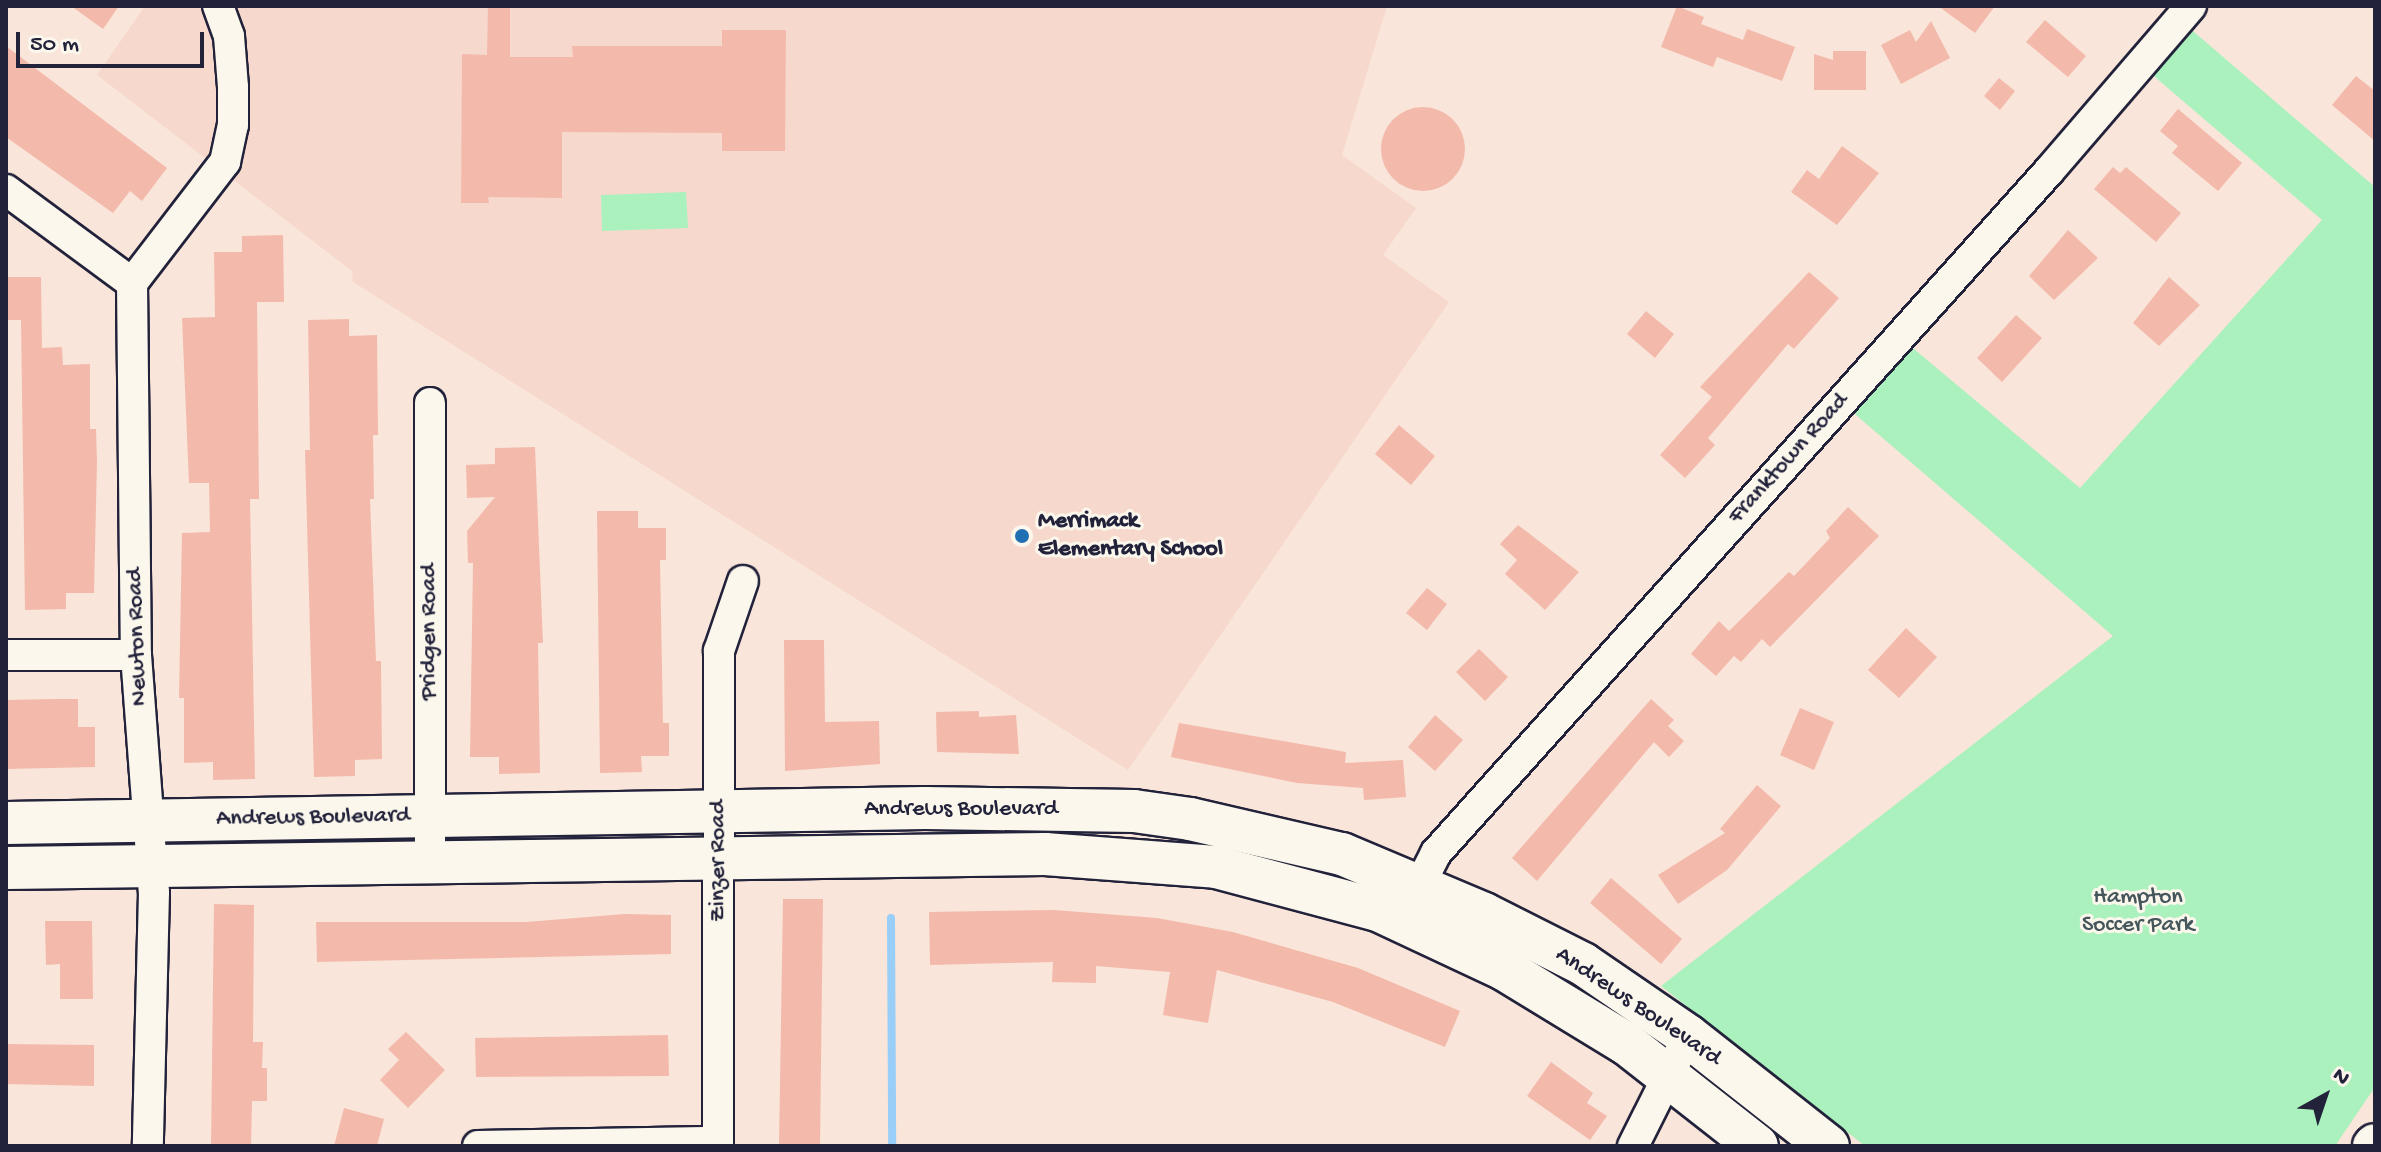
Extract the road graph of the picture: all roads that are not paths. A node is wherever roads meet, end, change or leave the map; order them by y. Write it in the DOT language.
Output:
graph roads {
  1 [pos="218,6"];
  2 [pos="2191,6"];
  3 [pos="6,190"];
  4 [pos="132,283"];
  5 [pos="430,403"];
  6 [pos="743,581"];
  7 [pos="6,655"];
  8 [pos="136,655"];
  9 [pos="719,812"];
  10 [pos="429,815"];
  11 [pos="148,821"];
  12 [pos="6,823"];
  13 [pos="719,857"];
  14 [pos="430,861"];
  15 [pos="152,866"];
  16 [pos="6,868"];
  17 [pos="1411,903"];
  18 [pos="1688,1036"];
  19 [pos="1667,1074"];
  20 [pos="718,1144"];
  21 [pos="148,1146"];
  22 [pos="478,1146"];
  23 [pos="1633,1146"];
  24 [pos="1757,1146"];
  25 [pos="1828,1146"];
  1 -- 4 [label="street"];
  2 -- 17 [label="street, Franktown Road"];
  3 -- 4 [label="street"];
  4 -- 8 [label="street, Newton Road"];
  5 -- 10 [label="street, Pridgen Road"];
  6 -- 9 [label="street, Zinzer Road"];
  7 -- 8 [label="street"];
  8 -- 11 [label="street, Newton Road"];
  9 -- 10 [label="street, Andrews Boulevard"];
  9 -- 13 [label="street, Zinzer Road"];
  9 -- 17 [label="street, Andrews Boulevard"];
  10 -- 11 [label="street, Andrews Boulevard"];
  10 -- 14 [label="street, Pridgen Road"];
  11 -- 12 [label="street, Andrews Boulevard"];
  11 -- 15 [label="street, Newton Road"];
  13 -- 14 [label="street, Andrews Boulevard"];
  13 -- 17 [label="street, Andrews Boulevard"];
  13 -- 20 [label="street, Zinzer Road"];
  14 -- 15 [label="street, Andrews Boulevard"];
  15 -- 16 [label="street, Andrews Boulevard"];
  15 -- 21 [label="street, Newton Road"];
  17 -- 18 [label="street, Andrews Boulevard"];
  17 -- 19 [label="street, Andrews Boulevard"];
  18 -- 19 [label="street"];
  18 -- 25 [label="street, Andrews Boulevard"];
  19 -- 23 [label="street"];
  19 -- 24 [label="street, Andrews Boulevard"];
  20 -- 22 [label="street"];
}
